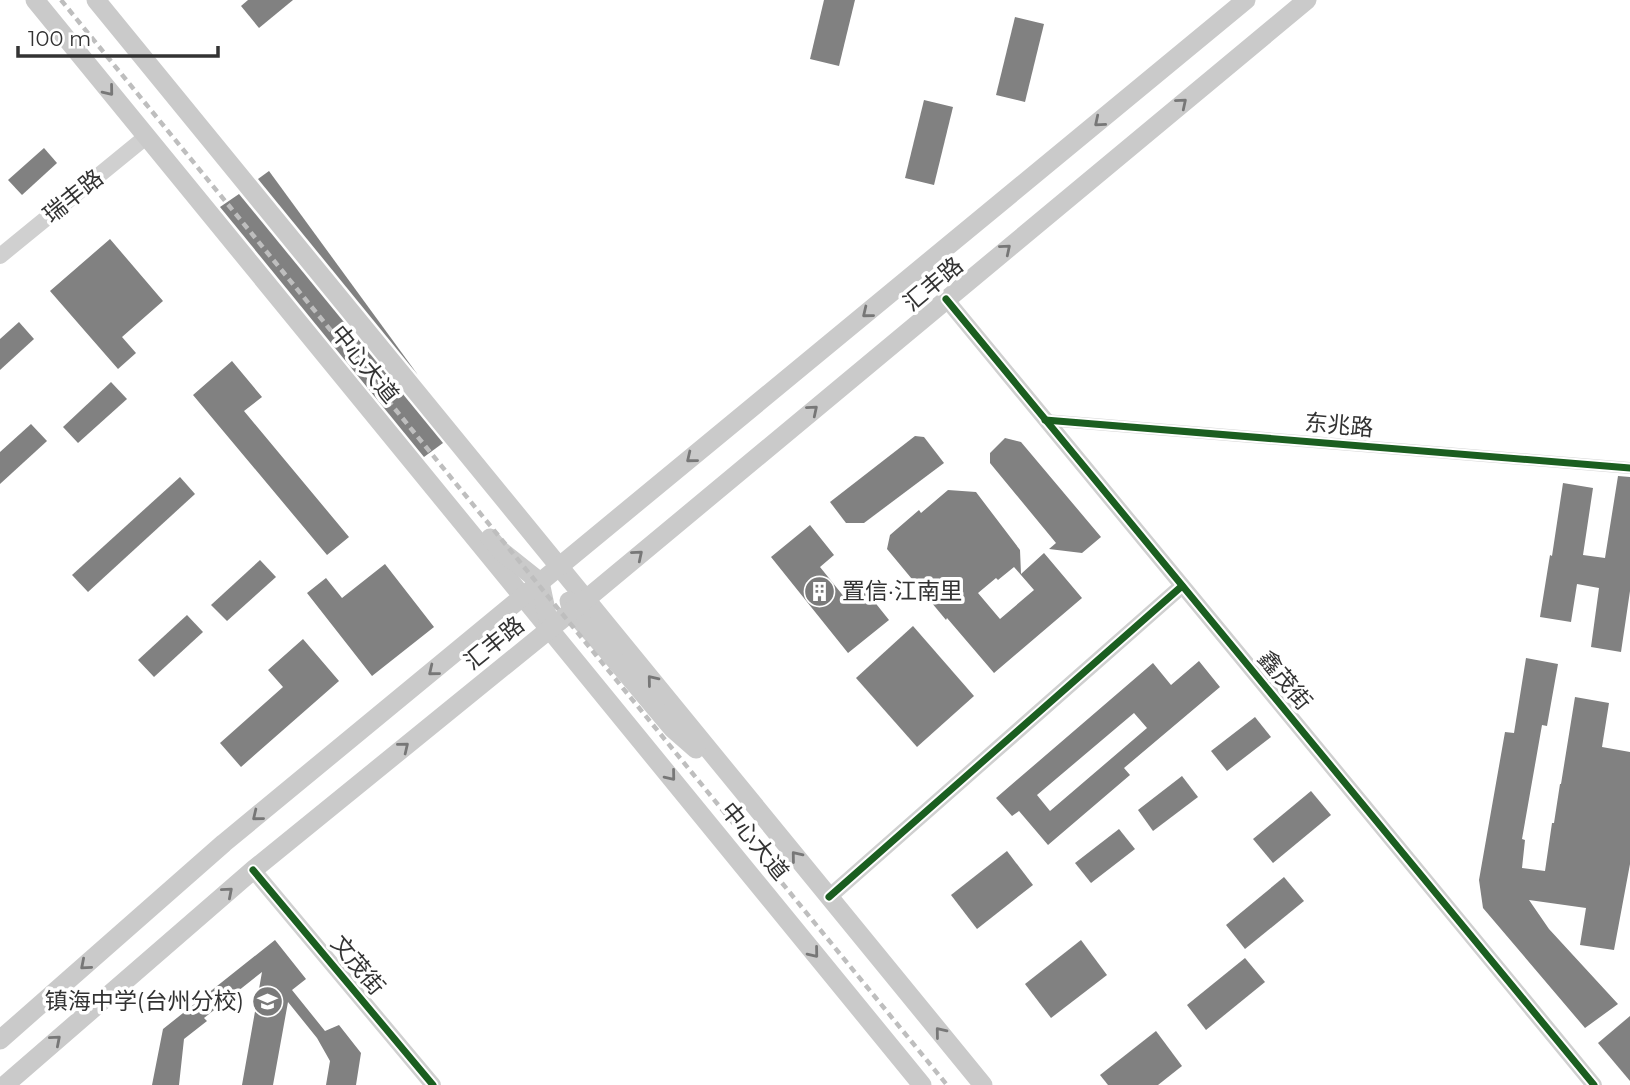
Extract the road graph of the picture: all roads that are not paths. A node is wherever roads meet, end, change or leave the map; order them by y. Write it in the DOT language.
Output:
graph roads {
  1 [pos="35,0"];
  2 [pos="96,0"];
  3 [pos="1246,0"];
  4 [pos="1307,0"];
  5 [pos="147,136"];
  6 [pos="168,162"];
  7 [pos="0,256"];
  8 [pos="946,299"];
  9 [pos="1045,420"];
  10 [pos="1630,468"];
  11 [pos="500,550"];
  12 [pos="559,566"];
  13 [pos="540,582"];
  14 [pos="1182,586"];
  15 [pos="523,597"];
  16 [pos="579,605"];
  17 [pos="550,629"];
  18 [pos="609,653"];
  19 [pos="588,675"];
  20 [pos="739,786"];
  21 [pos="253,870"];
  22 [pos="829,897"];
  23 [pos="0,1040"];
  24 [pos="5,1085"];
  25 [pos="433,1085"];
  26 [pos="922,1085"];
  27 [pos="983,1085"];
  28 [pos="1594,1085"];
  1 -- 5 [label="main road, 中心大道, one-way"];
  2 -- 12 [label="main road, 中心大道"];
  3 -- 12 [label="main road, 汇丰路, one-way"];
  8 -- 4 [label="main road, 汇丰路, one-way"];
  5 -- 6 [label="main road, 中心大道"];
  5 -- 7 [label="street, 瑞丰路"];
  6 -- 11 [label="main road, 中心大道"];
  6 -- 15 [label="main road, 中心大道"];
  8 -- 9 [label="street, 鑫茂街"];
  16 -- 8 [label="main road, 汇丰路, one-way"];
  9 -- 10 [label="street, 东兆路"];
  9 -- 14 [label="street, 鑫茂街"];
  11 -- 13 [label="main road, 中心大道"];
  11 -- 15 [label="main road, 中心大道"];
  12 -- 13 [label="main road, 汇丰路"];
  12 -- 16 [label="main road, 中心大道"];
  13 -- 15 [label="main road, 汇丰路"];
  13 -- 17 [label="main road, 中心大道"];
  14 -- 22 [label="street"];
  14 -- 28 [label="street, 鑫茂街"];
  15 -- 17 [label="main road, 中心大道"];
  15 -- 23 [label="main road, 汇丰路, one-way"];
  16 -- 17 [label="main road, 汇丰路"];
  16 -- 18 [label="main road, 中心大道"];
  20 -- 16 [label="main road, 中心大道, one-way"];
  17 -- 19 [label="main road, 中心大道"];
  21 -- 17 [label="main road, 汇丰路, one-way"];
  18 -- 19 [label="main road"];
  18 -- 20 [label="main road, 中心大道"];
  19 -- 26 [label="main road, 中心大道, one-way"];
  22 -- 20 [label="main road, 中心大道, one-way"];
  24 -- 21 [label="main road, 汇丰路, one-way"];
  21 -- 25 [label="street, 文茂街"];
  27 -- 22 [label="main road, 中心大道, one-way"];
}
